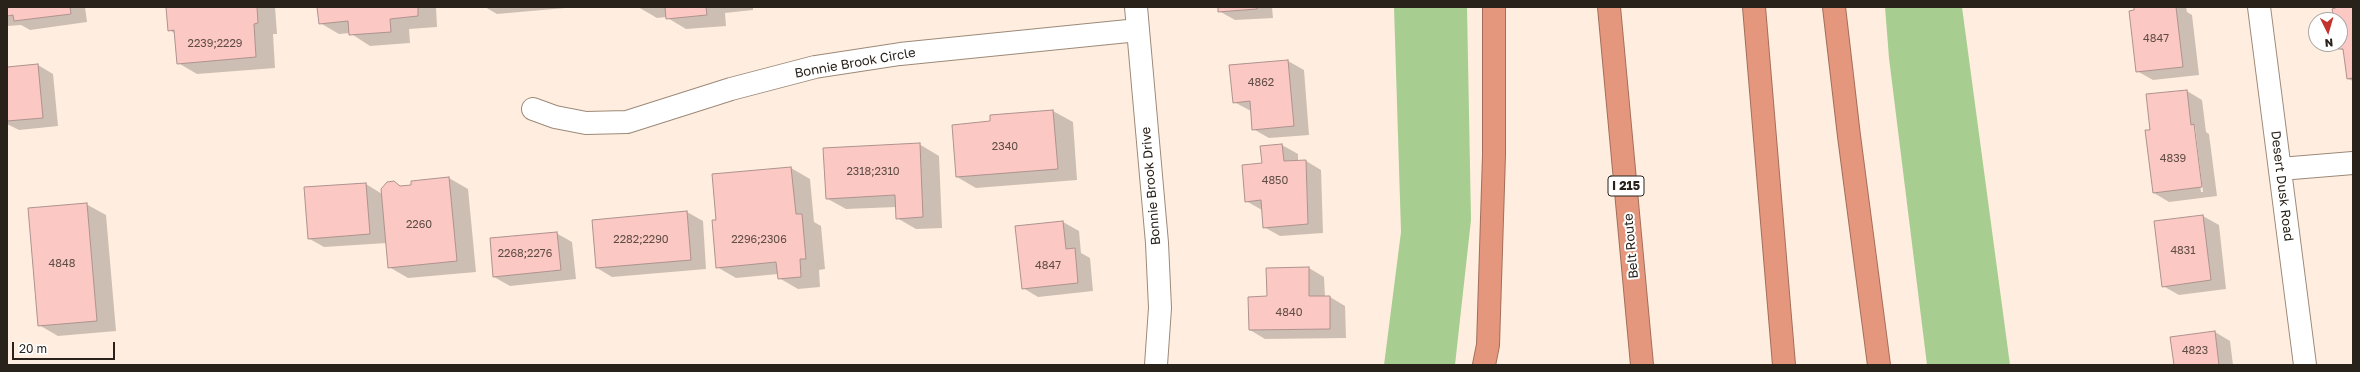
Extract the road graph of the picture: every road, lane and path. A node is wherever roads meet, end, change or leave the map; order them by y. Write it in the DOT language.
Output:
graph roads {
  1 [pos="1136,7"];
  2 [pos="1494,7"];
  3 [pos="1609,7"];
  4 [pos="1754,7"];
  5 [pos="1834,7"];
  6 [pos="2259,7"];
  7 [pos="1138,30"];
  8 [pos="533,109"];
  9 [pos="2353,163"];
  10 [pos="2280,169"];
  11 [pos="1156,365"];
  12 [pos="1484,365"];
  13 [pos="1642,365"];
  14 [pos="1784,365"];
  15 [pos="1879,365"];
  16 [pos="2305,365"];
  1 -- 7 [label="street, Bonnie Brook Drive"];
  2 -- 12 [label="highway"];
  3 -- 13 [label="highway, Belt Route / I 215"];
  4 -- 14 [label="highway"];
  5 -- 15 [label="highway"];
  6 -- 10 [label="street, Desert Dusk Road"];
  7 -- 8 [label="street, Bonnie Brook Circle"];
  7 -- 11 [label="street, Bonnie Brook Drive"];
  9 -- 10 [label="street"];
  10 -- 16 [label="street, Desert Dusk Road"];
}
